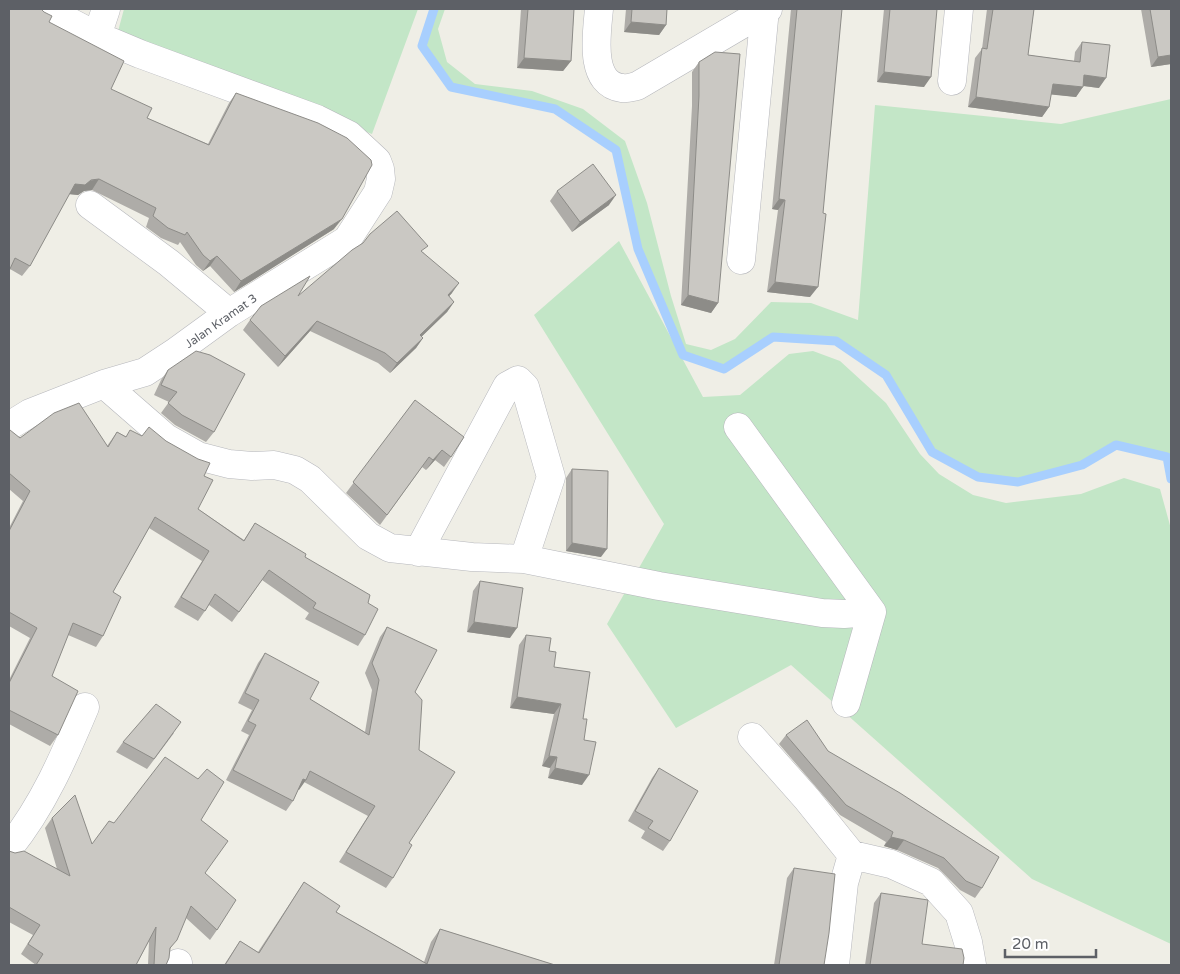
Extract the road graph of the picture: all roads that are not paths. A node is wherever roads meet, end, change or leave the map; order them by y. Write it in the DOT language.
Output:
graph roads {
  1 [pos="45,9"];
  2 [pos="106,9"];
  3 [pos="598,9"];
  4 [pos="766,9"];
  5 [pos="959,9"];
  6 [pos="97,36"];
  7 [pos="952,80"];
  8 [pos="90,205"];
  9 [pos="741,260"];
  10 [pos="229,313"];
  11 [pos="104,384"];
  12 [pos="9,426"];
  13 [pos="738,427"];
  14 [pos="418,552"];
  15 [pos="524,559"];
  16 [pos="872,612"];
  17 [pos="846,703"];
  18 [pos="85,707"];
  19 [pos="752,738"];
  20 [pos="9,848"];
  21 [pos="852,855"];
  22 [pos="835,965"];
  23 [pos="972,965"];
  1 -- 6 [label="street"];
  2 -- 6 [label="street"];
  3 -- 4 [label="street"];
  4 -- 9 [label="street"];
  5 -- 7 [label="street"];
  6 -- 10 [label="street, Jalan Kramat 3"];
  8 -- 10 [label="street"];
  10 -- 11 [label="street, Jalan Kramat 3"];
  11 -- 12 [label="street, Jalan Kramat 3"];
  11 -- 14 [label="street"];
  13 -- 16 [label="street"];
  14 -- 15 [label="street"];
  14 -- 15 [label="street"];
  15 -- 16 [label="street"];
  16 -- 17 [label="street"];
  18 -- 20 [label="street"];
  19 -- 21 [label="street"];
  21 -- 22 [label="street"];
  21 -- 23 [label="street"];
}
